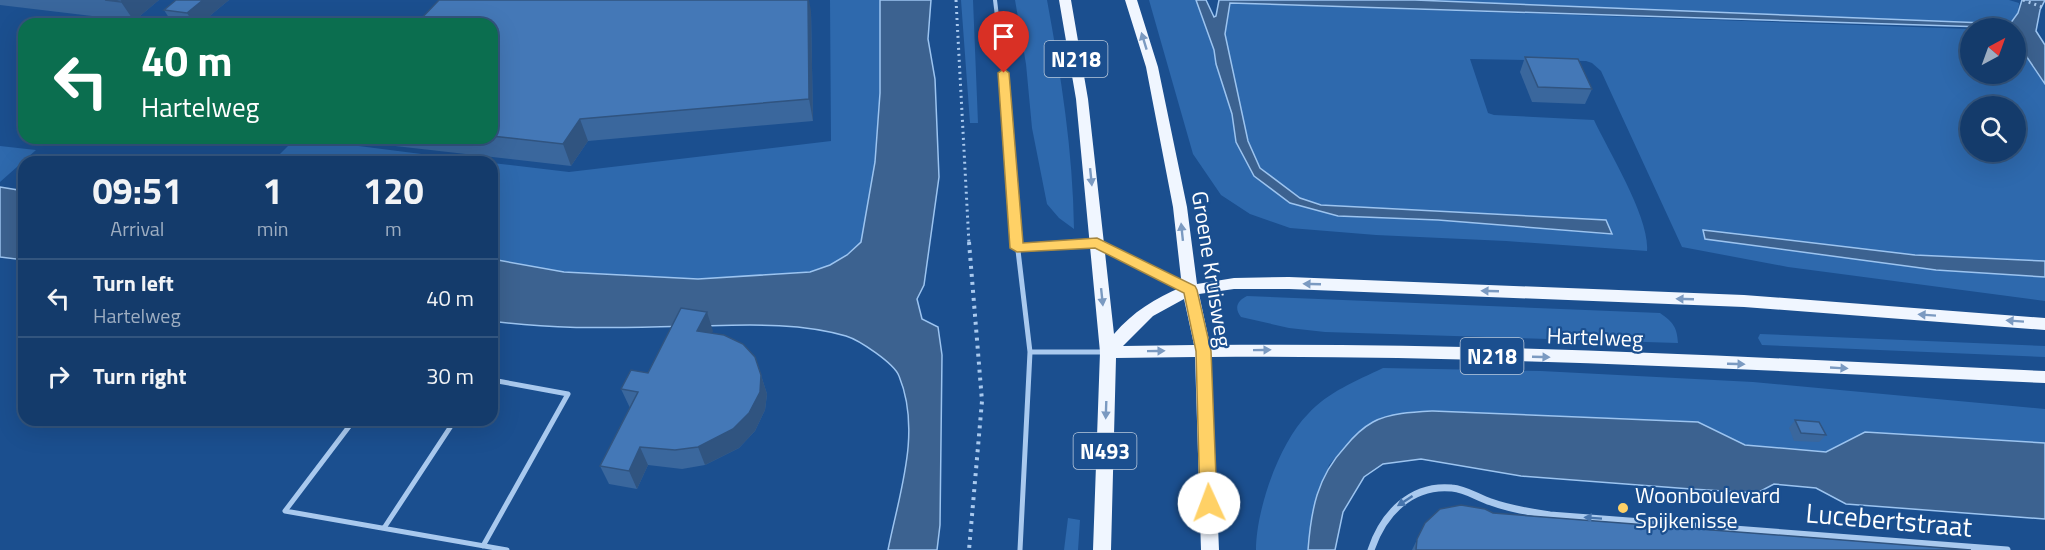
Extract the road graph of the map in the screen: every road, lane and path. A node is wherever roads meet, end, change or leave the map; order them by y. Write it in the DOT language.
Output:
graph roads {
  1 [pos="956,0"];
  2 [pos="995,0"];
  3 [pos="1065,0"];
  4 [pos="1131,0"];
  5 [pos="2023,0"];
  6 [pos="2045,8"];
  7 [pos="1097,243"];
  8 [pos="1017,248"];
  9 [pos="1190,290"];
  10 [pos="2045,324"];
  11 [pos="1203,351"];
  12 [pos="1030,352"];
  13 [pos="1108,352"];
  14 [pos="2045,377"];
  15 [pos="498,381"];
  16 [pos="349,426"];
  17 [pos="451,426"];
  18 [pos="384,528"];
  19 [pos="483,546"];
  20 [pos="507,550"];
  21 [pos="969,550"];
  22 [pos="1020,550"];
  23 [pos="1102,550"];
  24 [pos="1210,550"];
  25 [pos="1371,550"];
  26 [pos="2007,550"];
  1 -- 21 [label="path"];
  2 -- 8 [label="lane"];
  3 -- 7 [label="main road, N218, one-way"];
  9 -- 4 [label="main road, Groene Kruisweg, one-way"];
  5 -- 6 [label="path"];
  7 -- 8 [label="lane"];
  7 -- 9 [label="lane"];
  7 -- 13 [label="main road, N218, one-way"];
  8 -- 12 [label="lane"];
  10 -- 9 [label="main road, Hartelweg, one-way"];
  9 -- 11 [label="main road, Groene Kruisweg"];
  9 -- 13 [label="main road, Hartelweg"];
  13 -- 11 [label="main road, Hartelweg / N218, one-way"];
  11 -- 14 [label="main road, Hartelweg / N218, one-way"];
  11 -- 24 [label="main road, Groene Kruisweg"];
  12 -- 13 [label="lane, Hartelweg"];
  12 -- 22 [label="lane"];
  13 -- 23 [label="main road, N493, one-way"];
  15 -- 19 [label="lane"];
  16 -- 18 [label="lane"];
  17 -- 18 [label="lane"];
  18 -- 19 [label="lane"];
  19 -- 20 [label="lane"];
  26 -- 25 [label="street, Lucebertstraat, one-way"];
}
